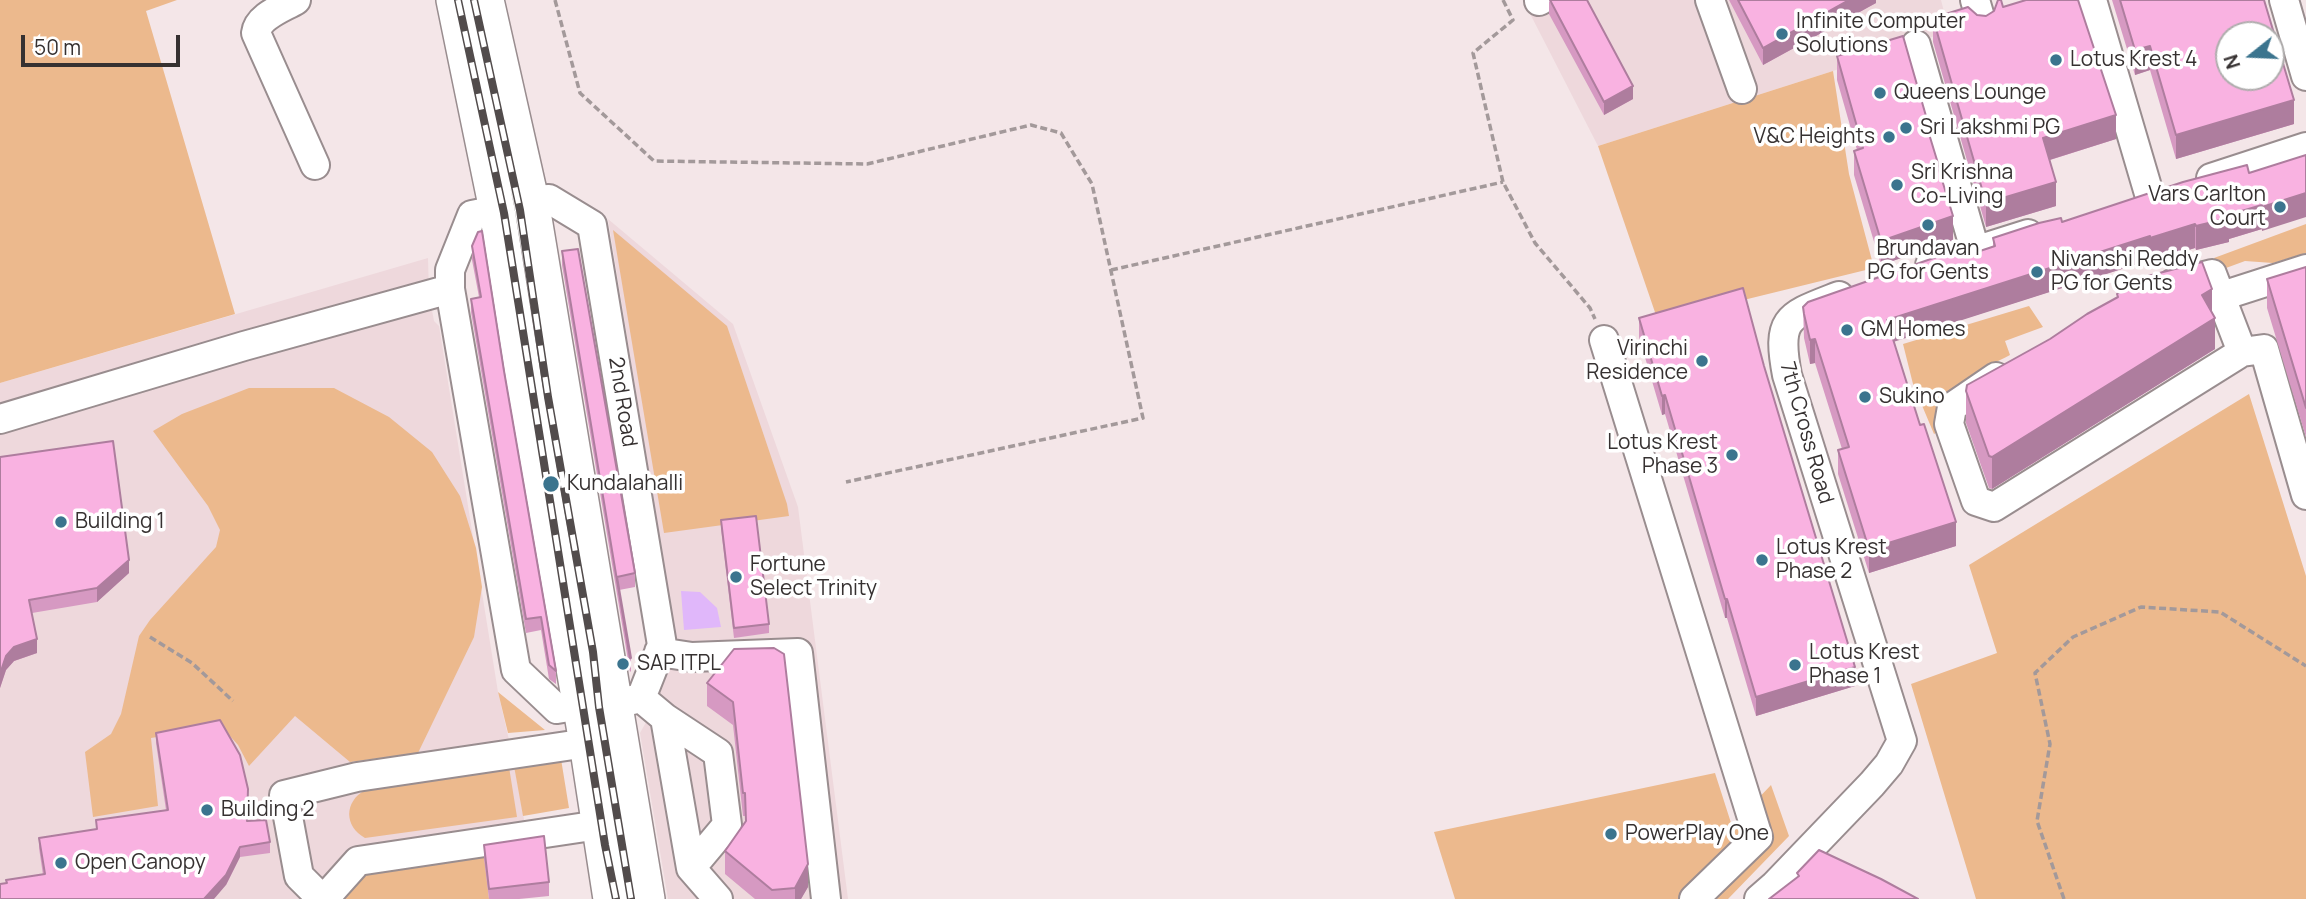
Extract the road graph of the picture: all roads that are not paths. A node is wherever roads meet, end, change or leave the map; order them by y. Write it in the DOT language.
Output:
graph roads {
  1 [pos="296,0"];
  2 [pos="454,0"];
  3 [pos="486,0"];
  4 [pos="1710,0"];
  5 [pos="2092,0"];
  6 [pos="2284,0"];
  7 [pos="1916,45"];
  8 [pos="2306,76"];
  9 [pos="1742,89"];
  10 [pos="2306,147"];
  11 [pos="315,164"];
  12 [pos="531,200"];
  13 [pos="497,209"];
  14 [pos="2050,227"];
  15 [pos="1975,250"];
  16 [pos="2306,269"];
  17 [pos="1901,275"];
  18 [pos="1865,287"];
  19 [pos="450,289"];
  20 [pos="2147,291"];
  21 [pos="2222,296"];
  22 [pos="1604,340"];
  23 [pos="2242,352"];
  24 [pos="2020,363"];
  25 [pos="0,419"];
  26 [pos="2306,495"];
  27 [pos="659,652"];
  28 [pos="612,702"];
  29 [pos="665,718"];
  30 [pos="587,743"];
  31 [pos="599,825"];
  32 [pos="691,868"];
  33 [pos="1776,893"];
  34 [pos="323,899"];
  35 [pos="611,899"];
  36 [pos="647,899"];
  37 [pos="718,899"];
  38 [pos="826,899"];
  39 [pos="1694,899"];
  1 -- 11 [label="street"];
  2 -- 13 [label="main road"];
  3 -- 12 [label="main road"];
  4 -- 9 [label="street"];
  5 -- 10 [label="street"];
  6 -- 8 [label="street"];
  7 -- 15 [label="street"];
  12 -- 27 [label="street, 2nd Road"];
  12 -- 28 [label="main road"];
  13 -- 19 [label="street"];
  13 -- 28 [label="main road"];
  14 -- 15 [label="street"];
  15 -- 17 [label="street"];
  16 -- 21 [label="street"];
  18 -- 33 [label="street, 7th Cross Road"];
  19 -- 25 [label="street"];
  19 -- 28 [label="street"];
  20 -- 21 [label="street"];
  21 -- 23 [label="street"];
  22 -- 39 [label="street"];
  23 -- 24 [label="street"];
  23 -- 26 [label="street"];
  27 -- 28 [label="street, 2nd Road"];
  27 -- 38 [label="street"];
  28 -- 29 [label="street"];
  28 -- 30 [label="main road"];
  28 -- 36 [label="main road"];
  29 -- 32 [label="street"];
  29 -- 32 [label="street"];
  30 -- 31 [label="main road"];
  30 -- 34 [label="street"];
  31 -- 34 [label="street"];
  31 -- 35 [label="main road"];
  32 -- 37 [label="street"];
}
